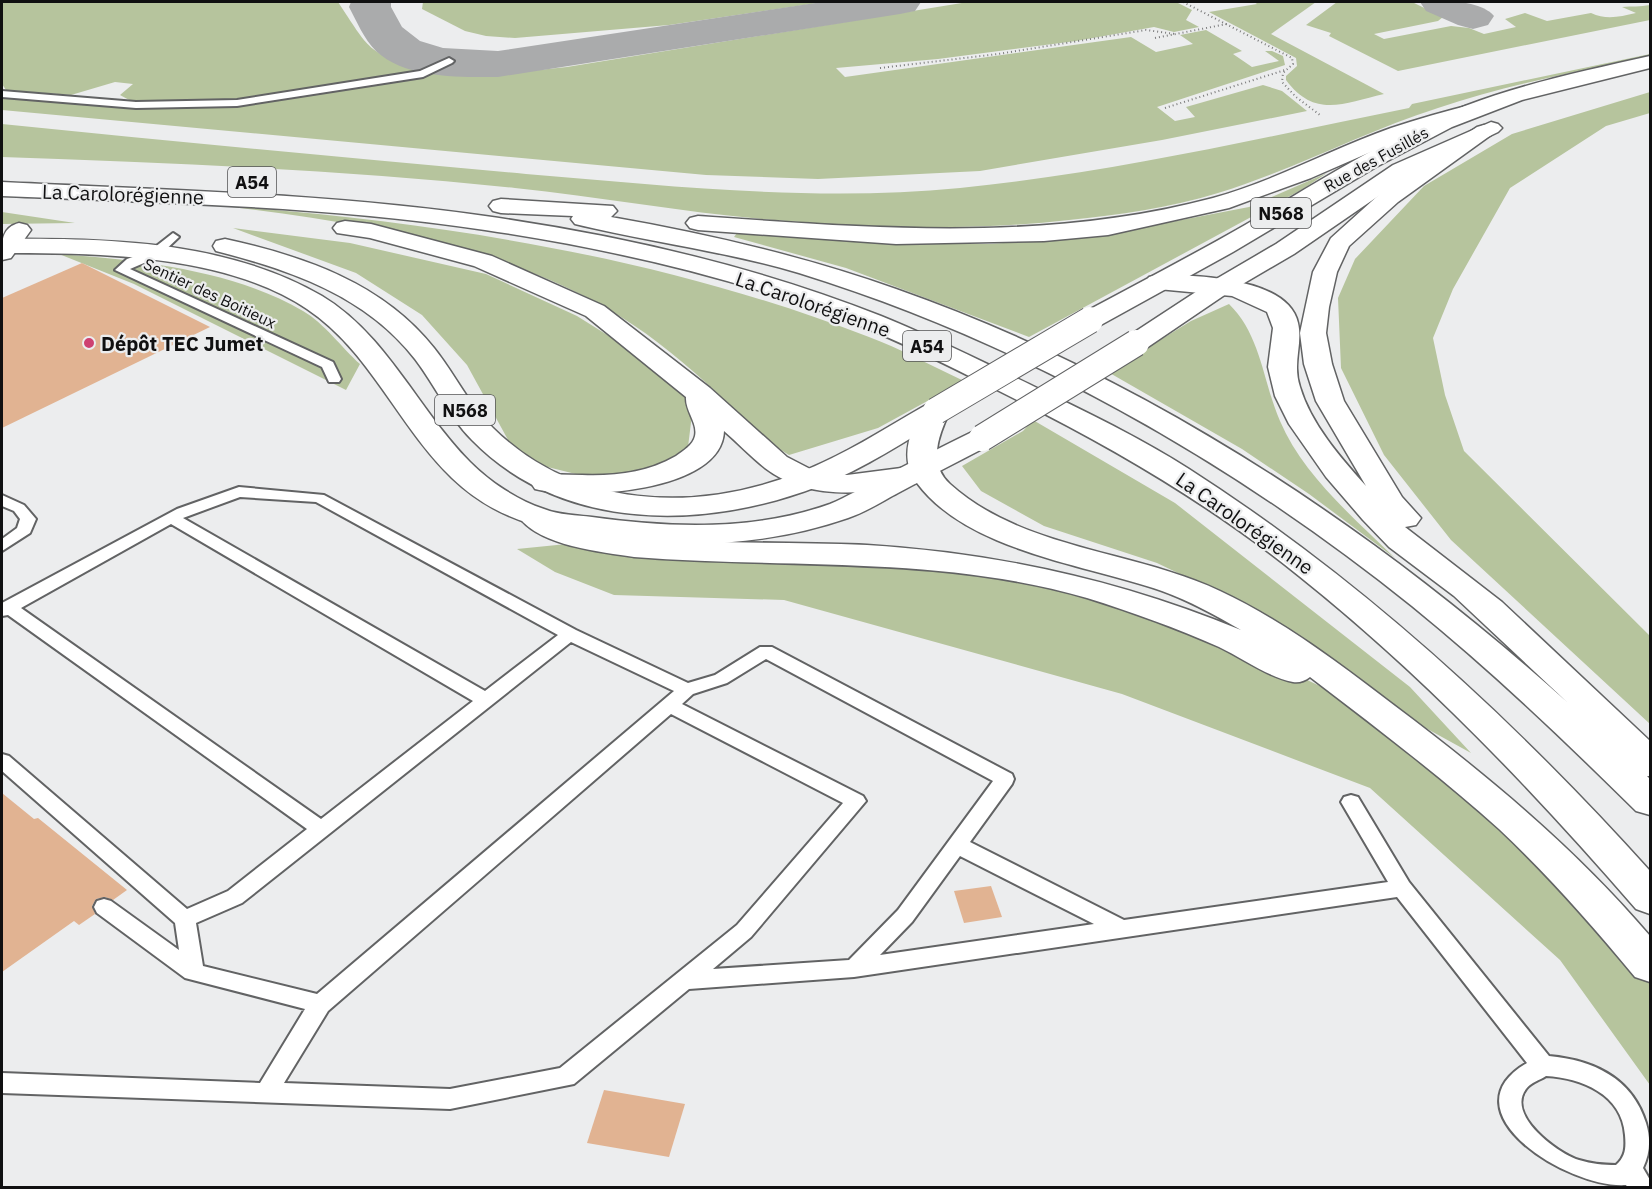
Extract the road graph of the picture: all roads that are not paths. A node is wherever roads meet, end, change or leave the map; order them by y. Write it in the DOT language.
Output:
graph roads {
  1 [pos="449,62"];
  2 [pos="1650,62"];
  3 [pos="1650,78"];
  4 [pos="2,94"];
  5 [pos="1542,109"];
  6 [pos="1479,120"];
  7 [pos="1511,120"];
  8 [pos="2,171"];
  9 [pos="15,190"];
  10 [pos="501,206"];
  11 [pos="6,241"];
  12 [pos="164,246"];
  13 [pos="1158,282"];
  14 [pos="1220,287"];
  15 [pos="334,379"];
  16 [pos="700,394"];
  17 [pos="936,411"];
  18 [pos="916,472"];
  19 [pos="809,480"];
  20 [pos="546,483"];
  21 [pos="2,500"];
  22 [pos="535,517"];
  23 [pos="172,518"];
  24 [pos="2,546"];
  25 [pos="1465,588"];
  26 [pos="5,609"];
  27 [pos="570,634"];
  28 [pos="687,690"];
  29 [pos="486,700"];
  30 [pos="669,705"];
  31 [pos="1390,721"];
  32 [pos="2,761"];
  33 [pos="1650,763"];
  34 [pos="1650,801"];
  35 [pos="1351,802"];
  36 [pos="321,829"];
  37 [pos="957,845"];
  38 [pos="1402,888"];
  39 [pos="1650,898"];
  40 [pos="104,907"];
  41 [pos="185,919"];
  42 [pos="1122,929"];
  43 [pos="1650,965"];
  44 [pos="854,968"];
  45 [pos="192,972"];
  46 [pos="684,980"];
  47 [pos="320,1004"];
  48 [pos="1543,1066"];
  49 [pos="2,1083"];
  50 [pos="266,1093"];
  51 [pos="1636,1179"];
  1 -- 4 [label="lane"];
  2 -- 6 [label="highway, Rue des Fusillés / N568"];
  3 -- 5 [label="highway"];
  6 -- 7 [label="highway, Rue des Fusillés / N568"];
  6 -- 10 [label="highway"];
  6 -- 13 [label="highway, Rue des Fusillés / N568"];
  6 -- 14 [label="highway, Rue des Fusillés / N568"];
  6 -- 25 [label="highway"];
  8 -- 10 [label="highway, La Carolorégienne / A54"];
  9 -- 16 [label="highway"];
  9 -- 39 [label="highway, La Carolorégienne / A54"];
  10 -- 34 [label="highway, La Carolorégienne / A54"];
  11 -- 12 [label="highway, N568"];
  12 -- 15 [label="lane, Sentier des Boitieux"];
  12 -- 20 [label="highway, N568"];
  12 -- 22 [label="highway, N568"];
  13 -- 14 [label="highway"];
  13 -- 17 [label="highway, Rue des Fusillés / N568, bridge"];
  14 -- 18 [label="highway, Rue des Fusillés / N568, bridge"];
  14 -- 25 [label="highway"];
  16 -- 19 [label="highway"];
  16 -- 20 [label="highway"];
  17 -- 18 [label="highway"];
  17 -- 19 [label="highway, N568"];
  18 -- 19 [label="highway"];
  18 -- 22 [label="highway, N568"];
  18 -- 31 [label="highway"];
  19 -- 20 [label="highway, N568"];
  21 -- 24 [label="lane"];
  22 -- 31 [label="highway"];
  23 -- 26 [label="lane"];
  23 -- 27 [label="lane"];
  23 -- 29 [label="lane"];
  25 -- 33 [label="highway"];
  26 -- 36 [label="lane"];
  27 -- 28 [label="lane"];
  27 -- 29 [label="lane"];
  28 -- 30 [label="lane"];
  28 -- 37 [label="lane"];
  29 -- 36 [label="lane"];
  30 -- 46 [label="lane"];
  30 -- 47 [label="lane"];
  31 -- 43 [label="highway"];
  32 -- 41 [label="lane"];
  35 -- 38 [label="lane"];
  36 -- 41 [label="lane"];
  37 -- 42 [label="lane"];
  37 -- 44 [label="lane"];
  38 -- 42 [label="lane"];
  38 -- 48 [label="lane"];
  40 -- 45 [label="lane"];
  41 -- 45 [label="lane"];
  42 -- 44 [label="lane"];
  44 -- 46 [label="lane"];
  45 -- 47 [label="lane"];
  46 -- 50 [label="lane"];
  47 -- 50 [label="lane"];
  48 -- 51 [label="lane"];
  48 -- 51 [label="lane"];
  49 -- 50 [label="lane"];
}
